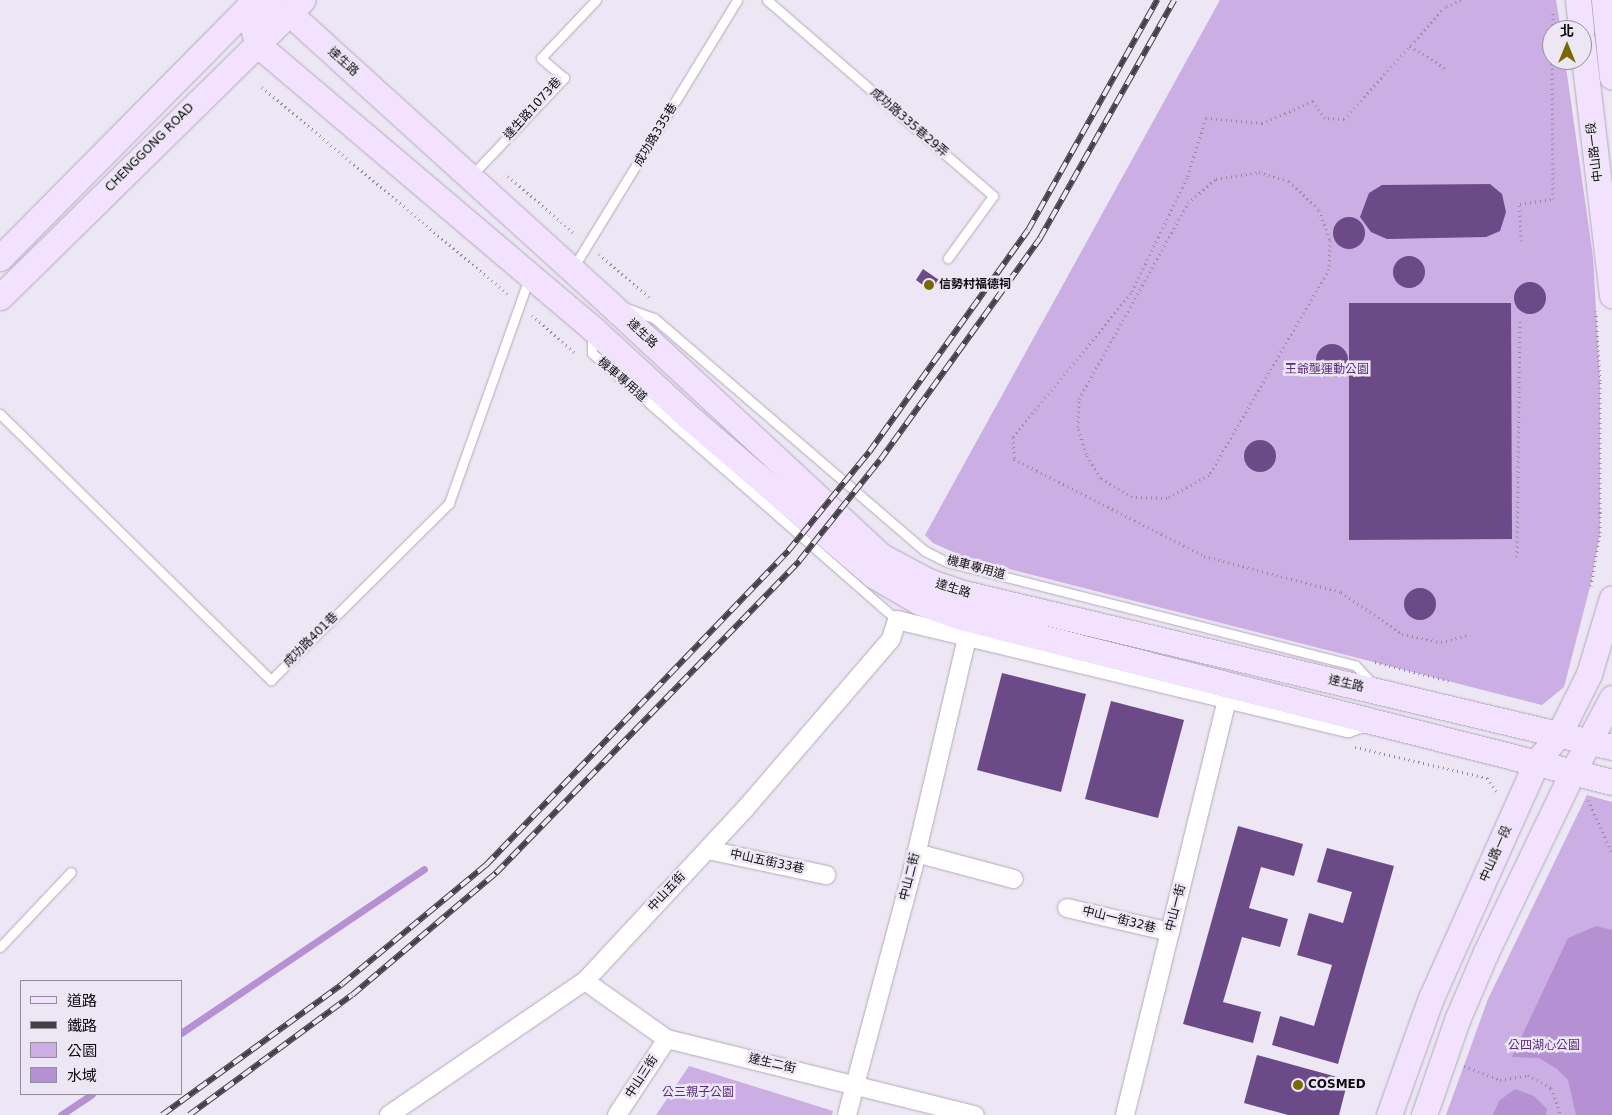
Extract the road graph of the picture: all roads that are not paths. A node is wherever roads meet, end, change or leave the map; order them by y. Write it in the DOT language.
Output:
graph roads {
  1 [pos="596,0"];
  2 [pos="737,0"];
  3 [pos="767,0"];
  4 [pos="1578,0"];
  5 [pos="1604,0"];
  6 [pos="246,2"];
  7 [pos="296,7"];
  8 [pos="1580,20"];
  9 [pos="257,44"];
  10 [pos="1592,56"];
  11 [pos="1611,66"];
  12 [pos="1585,70"];
  13 [pos="470,177"];
  14 [pos="0,258"];
  15 [pos="948,258"];
  16 [pos="572,270"];
  17 [pos="530,276"];
  18 [pos="0,297"];
  19 [pos="1604,300"];
  20 [pos="609,303"];
  21 [pos="592,329"];
  22 [pos="0,414"];
  23 [pos="1600,596"];
  24 [pos="897,620"];
  25 [pos="967,638"];
  26 [pos="1380,692"];
  27 [pos="1612,698"];
  28 [pos="1227,700"];
  29 [pos="1373,720"];
  30 [pos="1560,734"];
  31 [pos="1600,744"];
  32 [pos="1536,763"];
  33 [pos="1578,781"];
  34 [pos="1612,782"];
  35 [pos="708,850"];
  36 [pos="916,853"];
  37 [pos="72,872"];
  38 [pos="826,875"];
  39 [pos="1014,879"];
  40 [pos="1067,908"];
  41 [pos="1170,932"];
  42 [pos="0,947"];
  43 [pos="585,981"];
  44 [pos="667,1039"];
  45 [pos="855,1084"];
  46 [pos="389,1115"];
  47 [pos="617,1115"];
  48 [pos="847,1115"];
  49 [pos="975,1115"];
  50 [pos="1125,1115"];
  51 [pos="1389,1115"];
  52 [pos="1424,1115"];
  1 -- 13 [label="lane, 達生路1073巷"];
  2 -- 16 [label="lane, 成功路335巷"];
  3 -- 15 [label="lane, 成功路335巷29弄"];
  4 -- 8 [label="street"];
  5 -- 11 [label="street"];
  6 -- 7 [label="street"];
  6 -- 9 [label="street"];
  6 -- 14 [label="street"];
  7 -- 9 [label="street, CHENGGONG ROAD"];
  7 -- 13 [label="street, 達生路"];
  9 -- 17 [label="street, 達生路"];
  9 -- 18 [label="street, CHENGGONG ROAD"];
  10 -- 11 [label="street"];
  12 -- 19 [label="street, 中山路一段"];
  13 -- 16 [label="street, 達生路"];
  16 -- 20 [label="street, 達生路"];
  17 -- 21 [label="street, 達生路"];
  17 -- 22 [label="lane, 成功路401巷"];
  20 -- 26 [label="lane, 機車專用道"];
  20 -- 26 [label="street, 達生路"];
  21 -- 24 [label="lane, 機車專用道"];
  21 -- 29 [label="street, 達生路"];
  23 -- 30 [label="street, 中山路一段"];
  24 -- 25 [label="street"];
  24 -- 35 [label="street, 中山五街"];
  25 -- 28 [label="street"];
  25 -- 36 [label="street, 中山二街"];
  26 -- 30 [label="street, 達生路"];
  27 -- 31 [label="street"];
  28 -- 29 [label="street"];
  28 -- 41 [label="street, 中山一街"];
  29 -- 32 [label="street, 達生路"];
  30 -- 31 [label="street, 達生路"];
  30 -- 32 [label="street, 中山路一段"];
  31 -- 33 [label="street"];
  32 -- 33 [label="street, 達生路"];
  32 -- 51 [label="street, 中山路一段"];
  33 -- 34 [label="street, 達生路"];
  33 -- 52 [label="street"];
  35 -- 38 [label="street, 中山五街33巷"];
  35 -- 43 [label="street, 中山五街"];
  36 -- 39 [label="street"];
  36 -- 45 [label="street, 中山二街"];
  37 -- 42 [label="lane"];
  40 -- 41 [label="street, 中山一街32巷"];
  41 -- 50 [label="street, 中山一街"];
  43 -- 44 [label="street, 達生二街"];
  43 -- 46 [label="street, 中山五街"];
  44 -- 45 [label="street, 達生二街"];
  44 -- 47 [label="street, 中山三街"];
  45 -- 48 [label="street, 中山二街"];
  45 -- 49 [label="street, 達生二街"];
}
